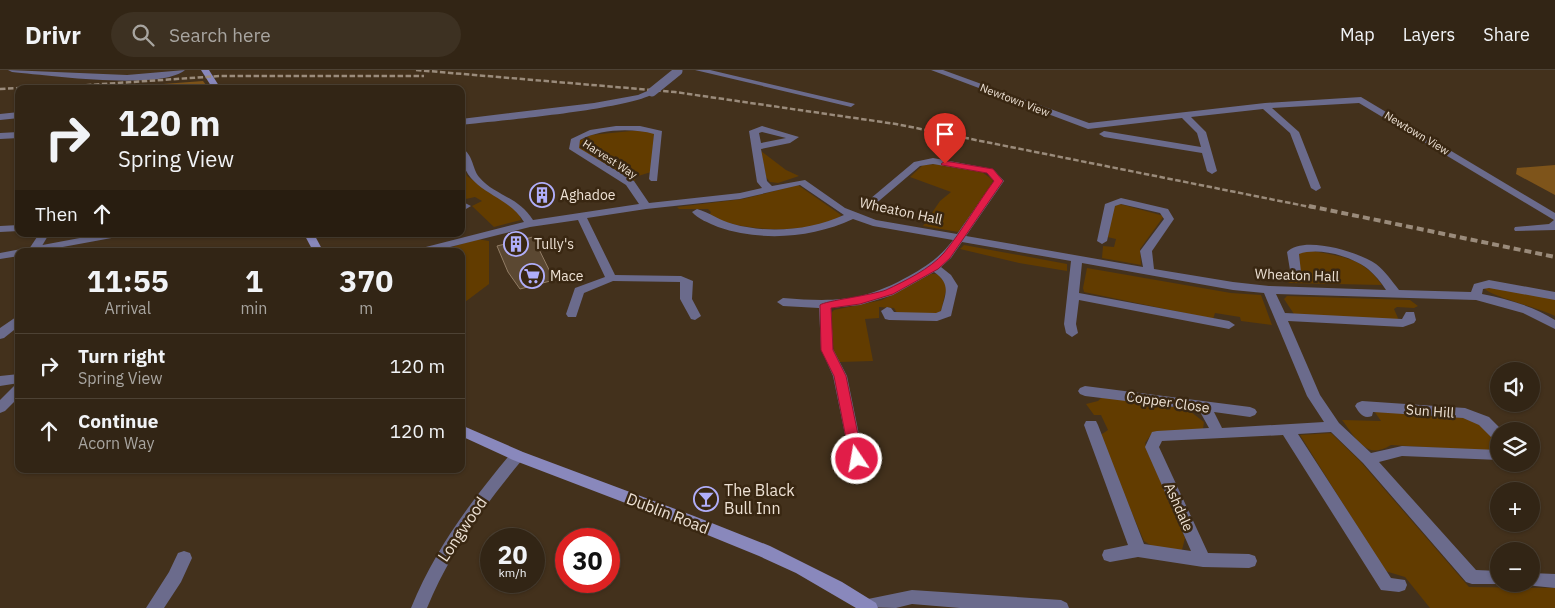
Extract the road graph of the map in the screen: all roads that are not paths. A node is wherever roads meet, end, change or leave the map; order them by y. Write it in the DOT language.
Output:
graph roads {
  1 [pos="12,70"];
  2 [pos="181,70"];
  3 [pos="205,70"];
  4 [pos="678,70"];
  5 [pos="699,70"];
  6 [pos="935,70"];
  7 [pos="214,85"];
  8 [pos="851,104"];
  9 [pos="1265,106"];
  10 [pos="15,115"];
  11 [pos="1185,116"];
  12 [pos="0,117"];
  13 [pos="465,122"];
  14 [pos="1104,134"];
  15 [pos="15,135"];
  16 [pos="0,136"];
  17 [pos="757,147"];
  18 [pos="1207,151"];
  19 [pos="465,154"];
  20 [pos="1212,171"];
  21 [pos="654,179"];
  22 [pos="768,188"];
  23 [pos="1316,188"];
  24 [pos="869,204"];
  25 [pos="646,206"];
  26 [pos="697,212"];
  27 [pos="581,216"];
  28 [pos="851,216"];
  29 [pos="1555,217"];
  30 [pos="530,224"];
  31 [pos="1555,224"];
  32 [pos="15,228"];
  33 [pos="0,229"];
  34 [pos="1519,229"];
  35 [pos="41,237"];
  36 [pos="101,237"];
  37 [pos="959,238"];
  38 [pos="1102,241"];
  39 [pos="32,248"];
  40 [pos="41,248"];
  41 [pos="434,248"];
  42 [pos="15,253"];
  43 [pos="0,256"];
  44 [pos="1077,260"];
  45 [pos="934,267"];
  46 [pos="1149,272"];
  47 [pos="1303,276"];
  48 [pos="611,278"];
  49 [pos="1269,290"];
  50 [pos="1395,292"];
  51 [pos="1073,295"];
  52 [pos="1476,296"];
  53 [pos="1555,296"];
  54 [pos="783,302"];
  55 [pos="825,305"];
  56 [pos="887,311"];
  57 [pos="572,314"];
  58 [pos="1410,315"];
  59 [pos="695,316"];
  60 [pos="1281,317"];
  61 [pos="15,322"];
  62 [pos="1229,324"];
  63 [pos="1555,325"];
  64 [pos="1072,333"];
  65 [pos="0,335"];
  66 [pos="15,379"];
  67 [pos="0,381"];
  68 [pos="1085,391"];
  69 [pos="15,393"];
  70 [pos="0,408"];
  71 [pos="1205,408"];
  72 [pos="1250,412"];
  73 [pos="1367,413"];
  74 [pos="1091,426"];
  75 [pos="1334,427"];
  76 [pos="1490,427"];
  77 [pos="1287,429"];
  78 [pos="465,432"];
  79 [pos="1218,433"];
  80 [pos="1490,455"];
  81 [pos="517,456"];
  82 [pos="857,459"];
  83 [pos="1368,459"];
  84 [pos="1138,550"];
  85 [pos="1110,555"];
  86 [pos="184,558"];
  87 [pos="1202,560"];
  88 [pos="1249,561"];
  89 [pos="1490,578"];
  90 [pos="1540,580"];
  91 [pos="1555,581"];
  92 [pos="1399,585"];
  93 [pos="869,607"];
  94 [pos="154,608"];
  95 [pos="419,608"];
  96 [pos="1061,608"];
  1 -- 2 [label="street"];
  3 -- 7 [label="main road"];
  4 -- 13 [label="street, bridge"];
  5 -- 8 [label="street"];
  6 -- 11 [label="street, Newtown View"];
  9 -- 11 [label="street, Newtown View"];
  9 -- 23 [label="street"];
  9 -- 29 [label="street, Newtown View"];
  10 -- 12 [label="street"];
  11 -- 18 [label="street"];
  14 -- 18 [label="street"];
  15 -- 16 [label="street"];
  17 -- 22 [label="street"];
  18 -- 20 [label="street"];
  19 -- 30 [label="street"];
  21 -- 25 [label="street, Harvest Way"];
  22 -- 25 [label="street, Wheaton Hall"];
  22 -- 28 [label="street, Wheaton Hall"];
  24 -- 37 [label="street"];
  25 -- 27 [label="street, Wheaton Hall"];
  26 -- 28 [label="street"];
  27 -- 30 [label="street, Wheaton Hall"];
  27 -- 48 [label="street"];
  28 -- 37 [label="street, Wheaton Hall"];
  30 -- 41 [label="street, Wheaton Hall"];
  31 -- 34 [label="street"];
  32 -- 33 [label="street"];
  35 -- 39 [label="street"];
  36 -- 40 [label="street"];
  37 -- 44 [label="street, Wheaton Hall"];
  37 -- 45 [label="street"];
  38 -- 46 [label="street"];
  42 -- 43 [label="street"];
  44 -- 46 [label="street, Wheaton Hall"];
  44 -- 51 [label="street"];
  45 -- 55 [label="street"];
  45 -- 56 [label="street"];
  46 -- 49 [label="street, Wheaton Hall"];
  47 -- 50 [label="street"];
  48 -- 57 [label="street"];
  48 -- 59 [label="street"];
  49 -- 50 [label="street, Wheaton Hall"];
  49 -- 60 [label="street"];
  50 -- 52 [label="street, Wheaton Hall"];
  51 -- 62 [label="street"];
  51 -- 64 [label="street"];
  52 -- 53 [label="street"];
  52 -- 63 [label="street, Wheaton Hall"];
  54 -- 55 [label="street"];
  55 -- 82 [label="street"];
  58 -- 60 [label="street"];
  60 -- 75 [label="street"];
  61 -- 65 [label="street"];
  66 -- 67 [label="street"];
  68 -- 71 [label="street, Copper Close"];
  69 -- 70 [label="street"];
  71 -- 72 [label="street, Copper Close"];
  71 -- 79 [label="street"];
  73 -- 76 [label="street, Sun Hill"];
  74 -- 84 [label="street"];
  75 -- 77 [label="street, Ashdale"];
  75 -- 83 [label="street"];
  77 -- 79 [label="street, Ashdale"];
  77 -- 92 [label="street"];
  78 -- 81 [label="main road, Dublin Road"];
  79 -- 87 [label="street, Ashdale"];
  80 -- 83 [label="street"];
  81 -- 93 [label="main road, Dublin Road"];
  81 -- 95 [label="street, Longwood"];
  83 -- 89 [label="street"];
  84 -- 85 [label="street"];
  84 -- 87 [label="street"];
  86 -- 94 [label="street"];
  87 -- 88 [label="street"];
  90 -- 91 [label="street"];
  93 -- 96 [label="street"];
}
